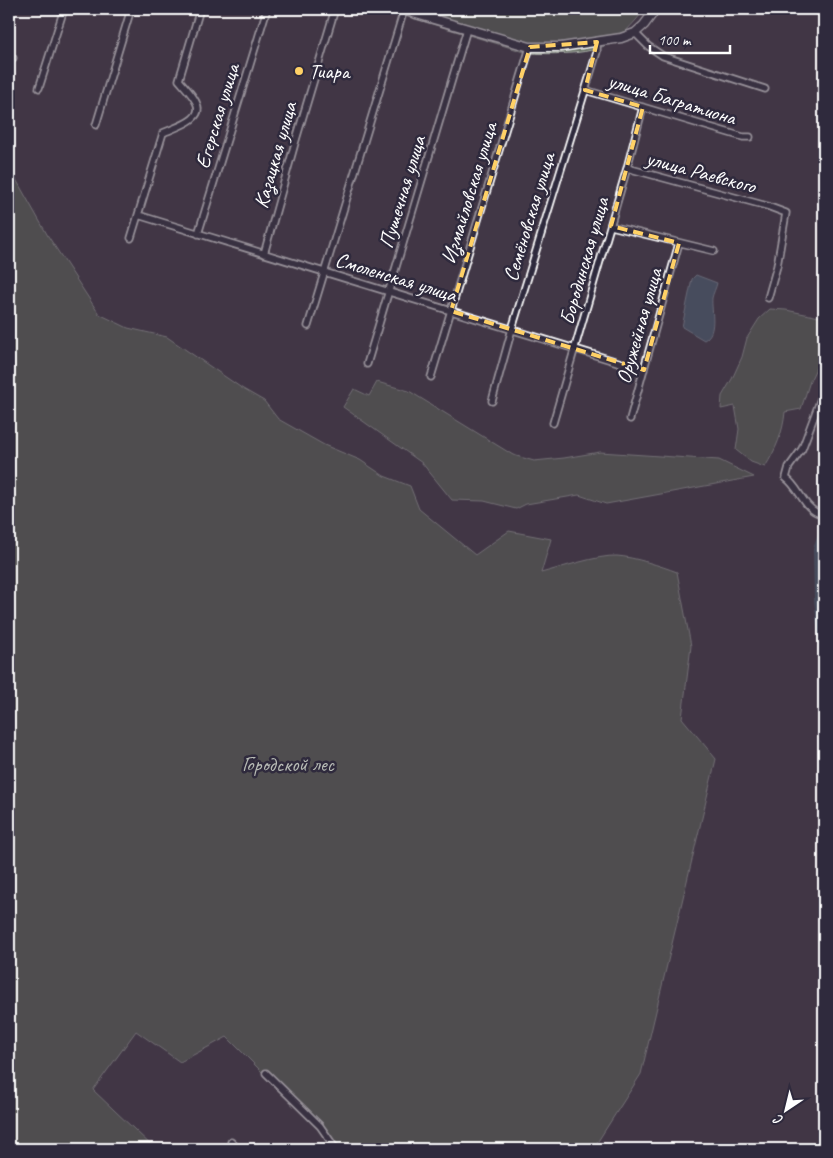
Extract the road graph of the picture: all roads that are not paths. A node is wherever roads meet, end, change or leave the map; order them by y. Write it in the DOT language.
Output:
graph roads {
  1 [pos="64,9"];
  2 [pos="131,9"];
  3 [pos="200,9"];
  4 [pos="267,9"];
  5 [pos="335,9"];
  6 [pos="402,9"];
  7 [pos="656,9"];
  8 [pos="820,9"];
  9 [pos="824,14"];
  10 [pos="467,29"];
  11 [pos="635,33"];
  12 [pos="597,42"];
  13 [pos="530,47"];
  14 [pos="39,88"];
  15 [pos="765,89"];
  16 [pos="585,90"];
  17 [pos="643,107"];
  18 [pos="96,125"];
  19 [pos="750,137"];
  20 [pos="627,168"];
  21 [pos="138,215"];
  22 [pos="610,226"];
  23 [pos="198,234"];
  24 [pos="132,238"];
  25 [pos="679,243"];
  26 [pos="714,251"];
  27 [pos="264,254"];
  28 [pos="325,272"];
  29 [pos="389,292"];
  30 [pos="768,298"];
  31 [pos="451,311"];
  32 [pos="308,326"];
  33 [pos="512,330"];
  34 [pos="575,349"];
  35 [pos="367,364"];
  36 [pos="644,370"];
  37 [pos="431,377"];
  38 [pos="824,390"];
  39 [pos="492,402"];
  40 [pos="630,419"];
  41 [pos="553,423"];
  42 [pos="824,512"];
  43 [pos="266,1072"];
  44 [pos="231,1142"];
  45 [pos="238,1149"];
  46 [pos="336,1149"];
  1 -- 14 [label="street"];
  2 -- 18 [label="street"];
  3 -- 21 [label="street"];
  4 -- 23 [label="street, Егерская улица"];
  5 -- 27 [label="street, Казацкая улица"];
  6 -- 10 [label="street"];
  6 -- 28 [label="street"];
  7 -- 11 [label="street"];
  8 -- 9 [label="street"];
  10 -- 13 [label="street"];
  10 -- 29 [label="street, Пушечная улица"];
  11 -- 12 [label="street"];
  11 -- 15 [label="street"];
  12 -- 13 [label="street"];
  12 -- 16 [label="street, Семёновская улица"];
  13 -- 31 [label="street, Измайловская улица"];
  16 -- 17 [label="street, улица Багратиона"];
  16 -- 33 [label="street, Семёновская улица"];
  17 -- 19 [label="street, улица Багратиона"];
  17 -- 20 [label="street, Бородинская улица"];
  20 -- 22 [label="street, Бородинская улица"];
  20 -- 30 [label="street, улица Раевского"];
  21 -- 23 [label="street, Смоленская улица"];
  21 -- 24 [label="street"];
  22 -- 25 [label="street"];
  22 -- 34 [label="street, Бородинская улица"];
  23 -- 27 [label="street, Смоленская улица"];
  25 -- 26 [label="street"];
  25 -- 36 [label="street, Оружейная улица"];
  27 -- 28 [label="street, Смоленская улица"];
  28 -- 29 [label="street, Смоленская улица"];
  28 -- 32 [label="street"];
  29 -- 31 [label="street, Смоленская улица"];
  29 -- 35 [label="street, Пушечная улица"];
  31 -- 33 [label="street, Смоленская улица"];
  31 -- 37 [label="street, Измайловская улица"];
  33 -- 34 [label="street, Смоленская улица"];
  33 -- 39 [label="street, Семёновская улица"];
  34 -- 36 [label="street, Смоленская улица"];
  34 -- 41 [label="street, Бородинская улица"];
  36 -- 40 [label="street, Оружейная улица"];
  38 -- 42 [label="street"];
  43 -- 46 [label="street"];
  44 -- 45 [label="street"];
}
